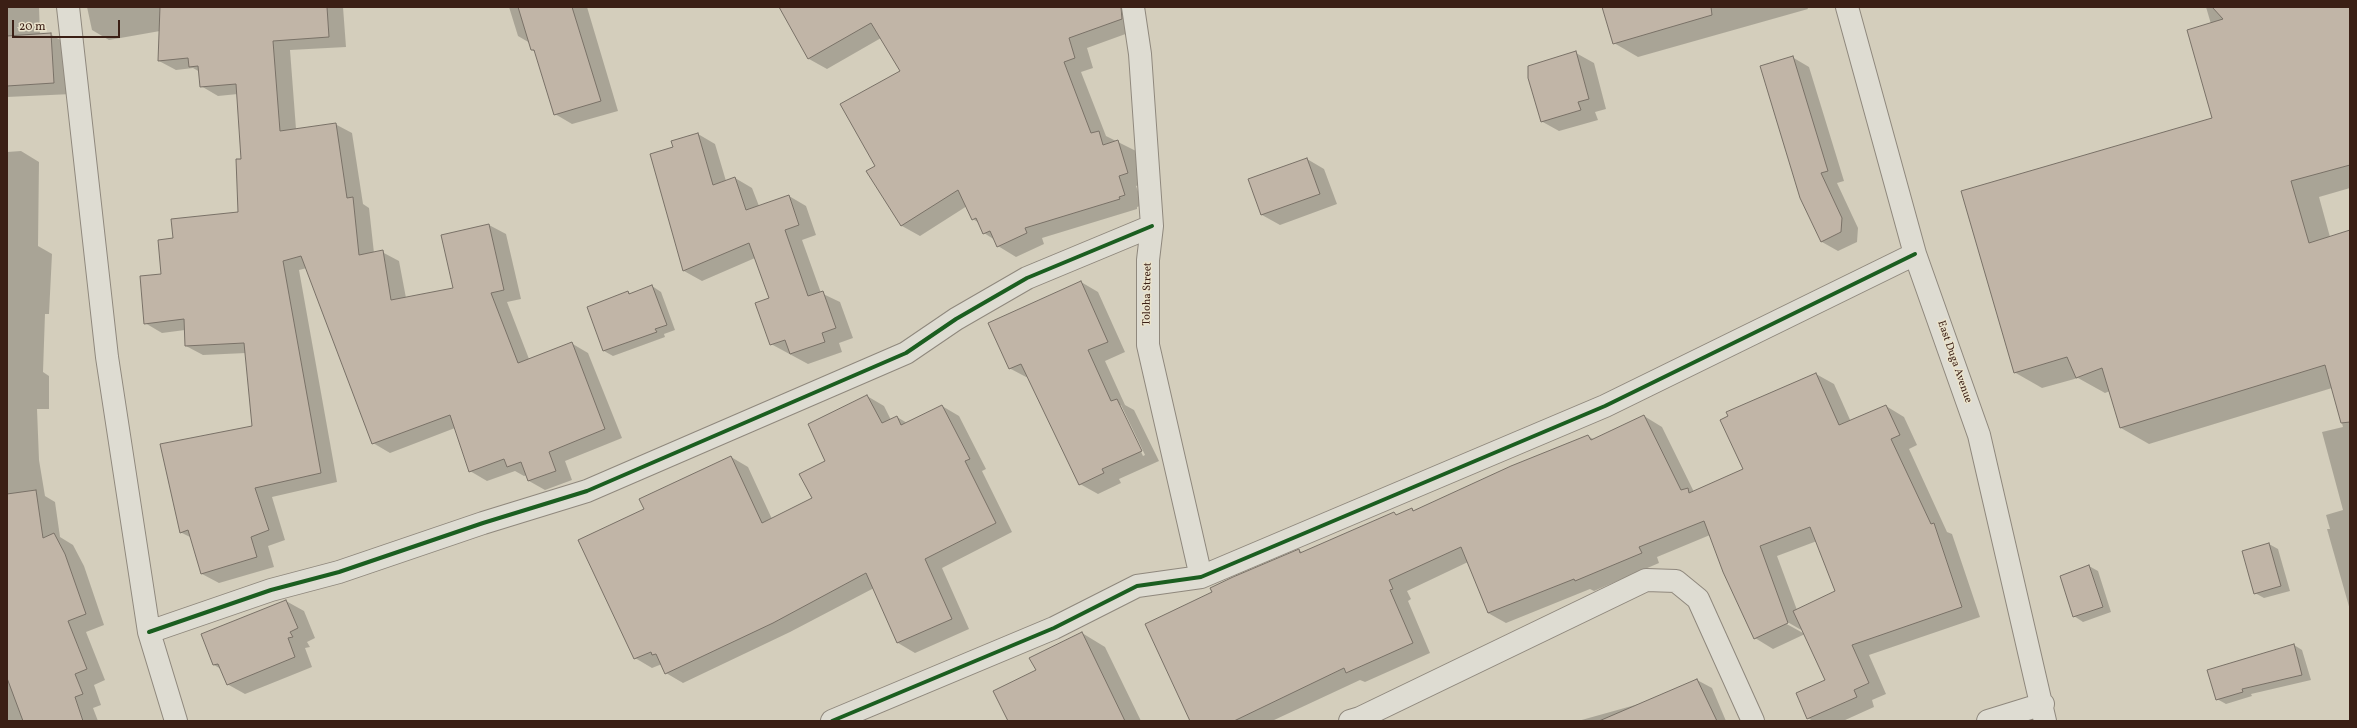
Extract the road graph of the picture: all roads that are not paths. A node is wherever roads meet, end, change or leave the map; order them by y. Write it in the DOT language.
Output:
graph roads {
  1 [pos="68,7"];
  2 [pos="1133,7"];
  3 [pos="1847,7"];
  4 [pos="1152,226"];
  5 [pos="1915,254"];
  6 [pos="1200,577"];
  7 [pos="149,632"];
  8 [pos="2044,712"];
  9 [pos="176,721"];
  10 [pos="832,721"];
  11 [pos="1350,721"];
  12 [pos="1753,721"];
  13 [pos="1988,721"];
  1 -- 7 [label="street"];
  2 -- 4 [label="street, Toloha Street"];
  3 -- 5 [label="street, East Duga Avenue"];
  4 -- 6 [label="street, Toloha Street"];
  4 -- 7 [label="street"];
  5 -- 6 [label="street"];
  5 -- 8 [label="street, East Duga Avenue"];
  6 -- 10 [label="street"];
  7 -- 9 [label="street"];
  8 -- 13 [label="street"];
  11 -- 12 [label="street"];
}
